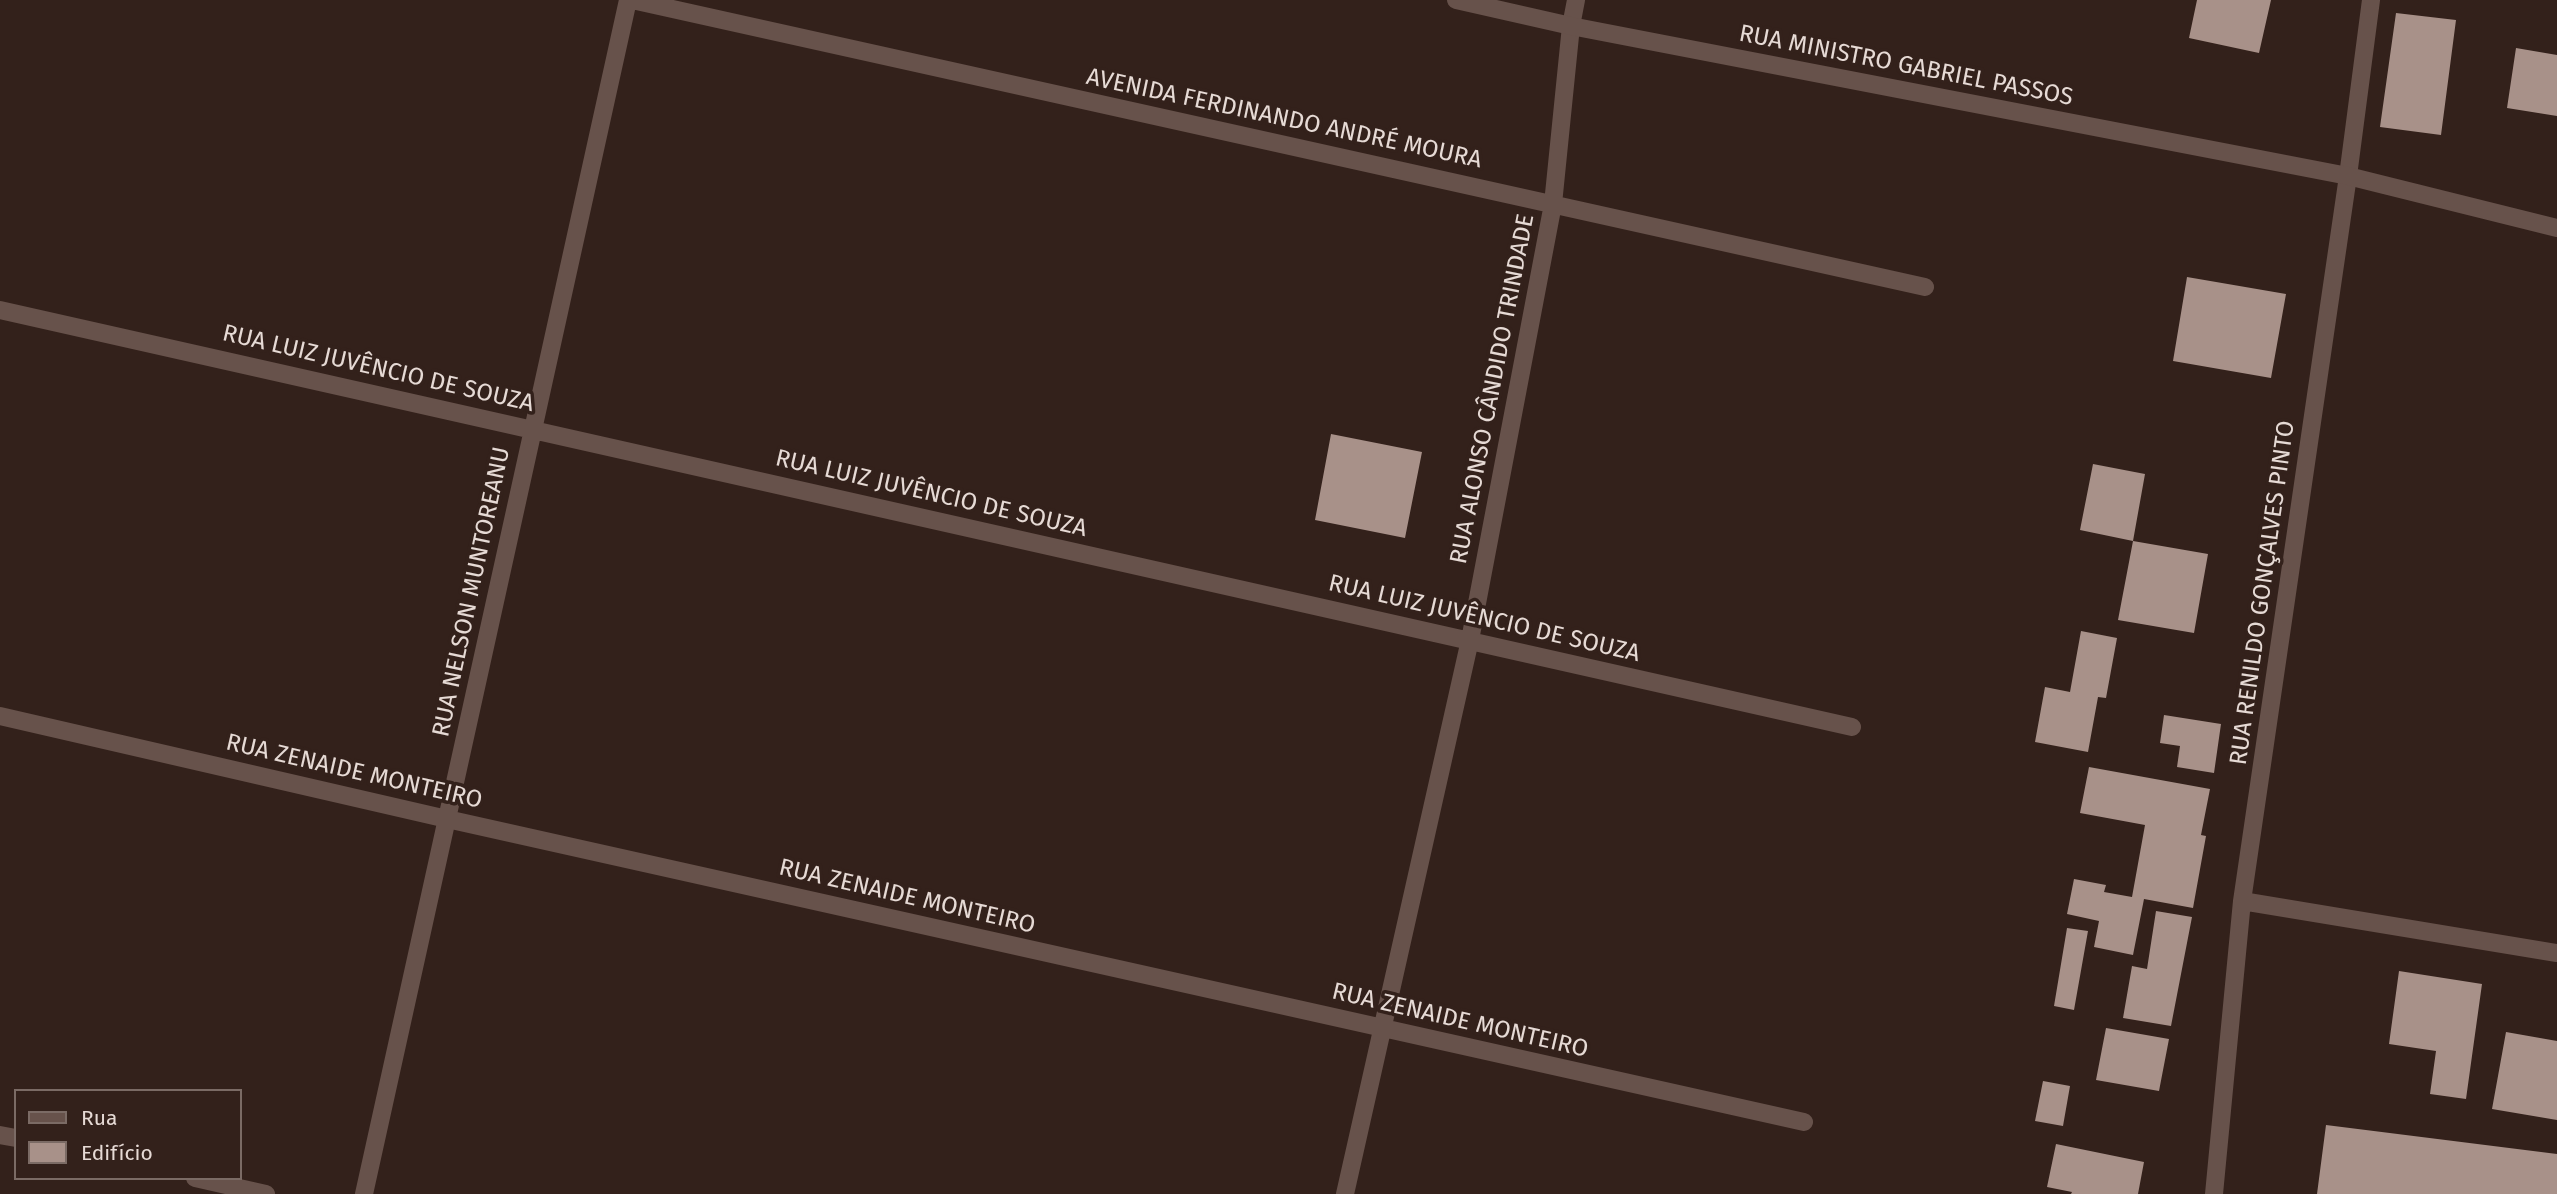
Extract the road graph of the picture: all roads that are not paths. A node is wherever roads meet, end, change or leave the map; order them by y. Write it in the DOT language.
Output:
graph roads {
  1 [pos="630,0"];
  2 [pos="1456,0"];
  3 [pos="1576,0"];
  4 [pos="2371,0"];
  5 [pos="1571,26"];
  6 [pos="2348,176"];
  7 [pos="1553,204"];
  8 [pos="2557,228"];
  9 [pos="1925,287"];
  10 [pos="0,310"];
  11 [pos="533,429"];
  12 [pos="1470,640"];
  13 [pos="0,716"];
  14 [pos="1852,727"];
  15 [pos="447,819"];
  16 [pos="2242,901"];
  17 [pos="2557,953"];
  18 [pos="1382,1029"];
  19 [pos="1804,1122"];
  20 [pos="204,1180"];
  21 [pos="266,1194"];
  22 [pos="364,1194"];
  23 [pos="1345,1194"];
  24 [pos="2214,1194"];
  1 -- 7 [label="street, AVENIDA FERDINANDO ANDRÉ MOURA"];
  1 -- 11 [label="street, RUA NELSON MUNTOREANU"];
  2 -- 5 [label="street, RUA MINISTRO GABRIEL PASSOS"];
  3 -- 5 [label="street, RUA ALONSO CÂNDIDO TRINDADE"];
  4 -- 6 [label="street, RUA RENILDO GONÇALVES PINTO"];
  5 -- 6 [label="street, RUA MINISTRO GABRIEL PASSOS"];
  5 -- 7 [label="street, RUA ALONSO CÂNDIDO TRINDADE"];
  6 -- 8 [label="street, RUA MINISTRO GABRIEL PASSOS"];
  6 -- 16 [label="street, RUA RENILDO GONÇALVES PINTO"];
  7 -- 9 [label="street, AVENIDA FERDINANDO ANDRÉ MOURA"];
  7 -- 12 [label="street, RUA ALONSO CÂNDIDO TRINDADE"];
  10 -- 11 [label="street, RUA LUIZ JUVÊNCIO DE SOUZA"];
  11 -- 12 [label="street, RUA LUIZ JUVÊNCIO DE SOUZA"];
  11 -- 15 [label="street, RUA NELSON MUNTOREANU"];
  12 -- 14 [label="street, RUA LUIZ JUVÊNCIO DE SOUZA"];
  12 -- 18 [label="street, RUA ALONSO CÂNDIDO TRINDADE"];
  13 -- 15 [label="street, RUA ZENAIDE MONTEIRO"];
  15 -- 18 [label="street, RUA ZENAIDE MONTEIRO"];
  15 -- 22 [label="street, RUA NELSON MUNTOREANU"];
  16 -- 17 [label="street"];
  16 -- 24 [label="street, RUA RENILDO GONÇALVES PINTO"];
  18 -- 19 [label="street, RUA ZENAIDE MONTEIRO"];
  18 -- 23 [label="street, RUA ALONSO CÂNDIDO TRINDADE"];
  20 -- 21 [label="street"];
}
